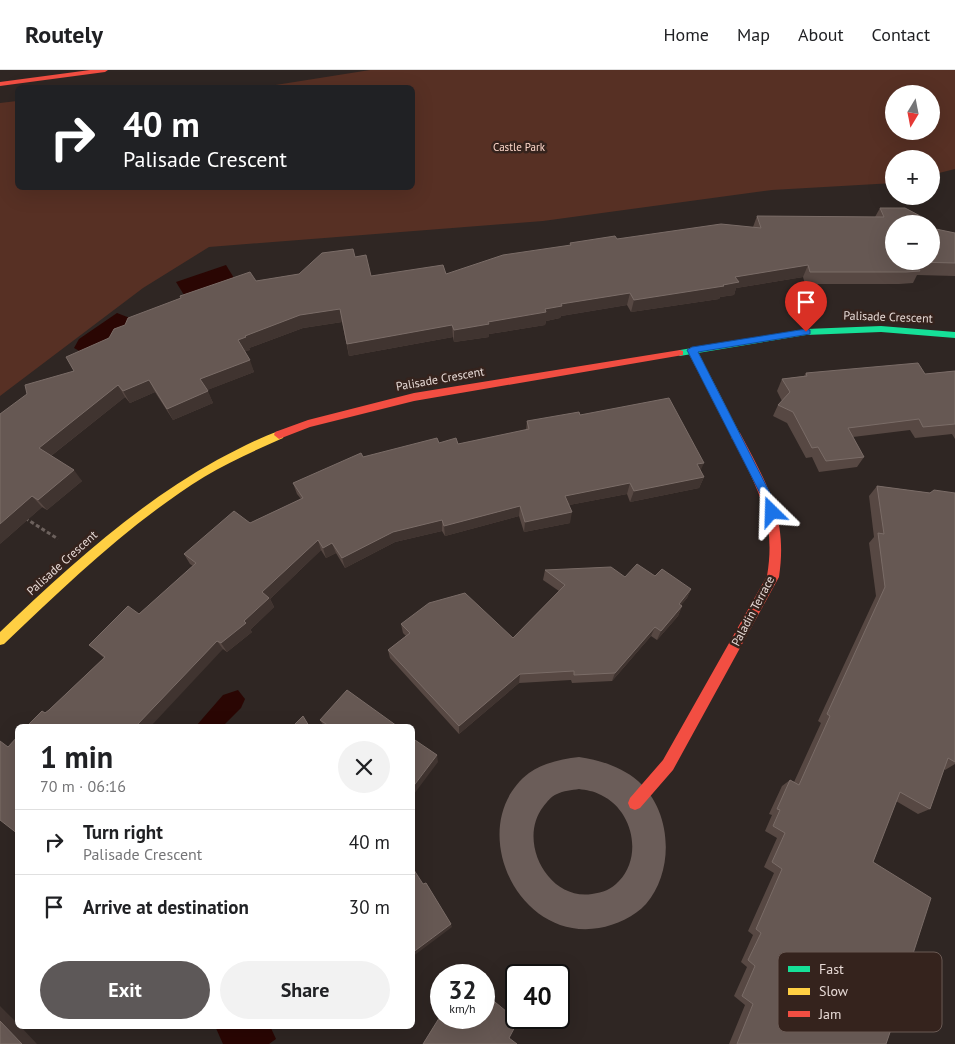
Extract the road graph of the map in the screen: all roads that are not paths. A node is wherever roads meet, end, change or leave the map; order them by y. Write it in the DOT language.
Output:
graph roads {
  1 [pos="105,70"];
  2 [pos="0,84"];
  3 [pos="955,335"];
  4 [pos="692,350"];
  5 [pos="0,640"];
  6 [pos="635,803"];
  1 -- 2 [label="main road"];
  3 -- 4 [label="main road, Palisade Crescent"];
  4 -- 5 [label="main road, Palisade Crescent"];
  4 -- 6 [label="main road, Paladin Terrace"];
  6 -- 6 [label="street"];
}
